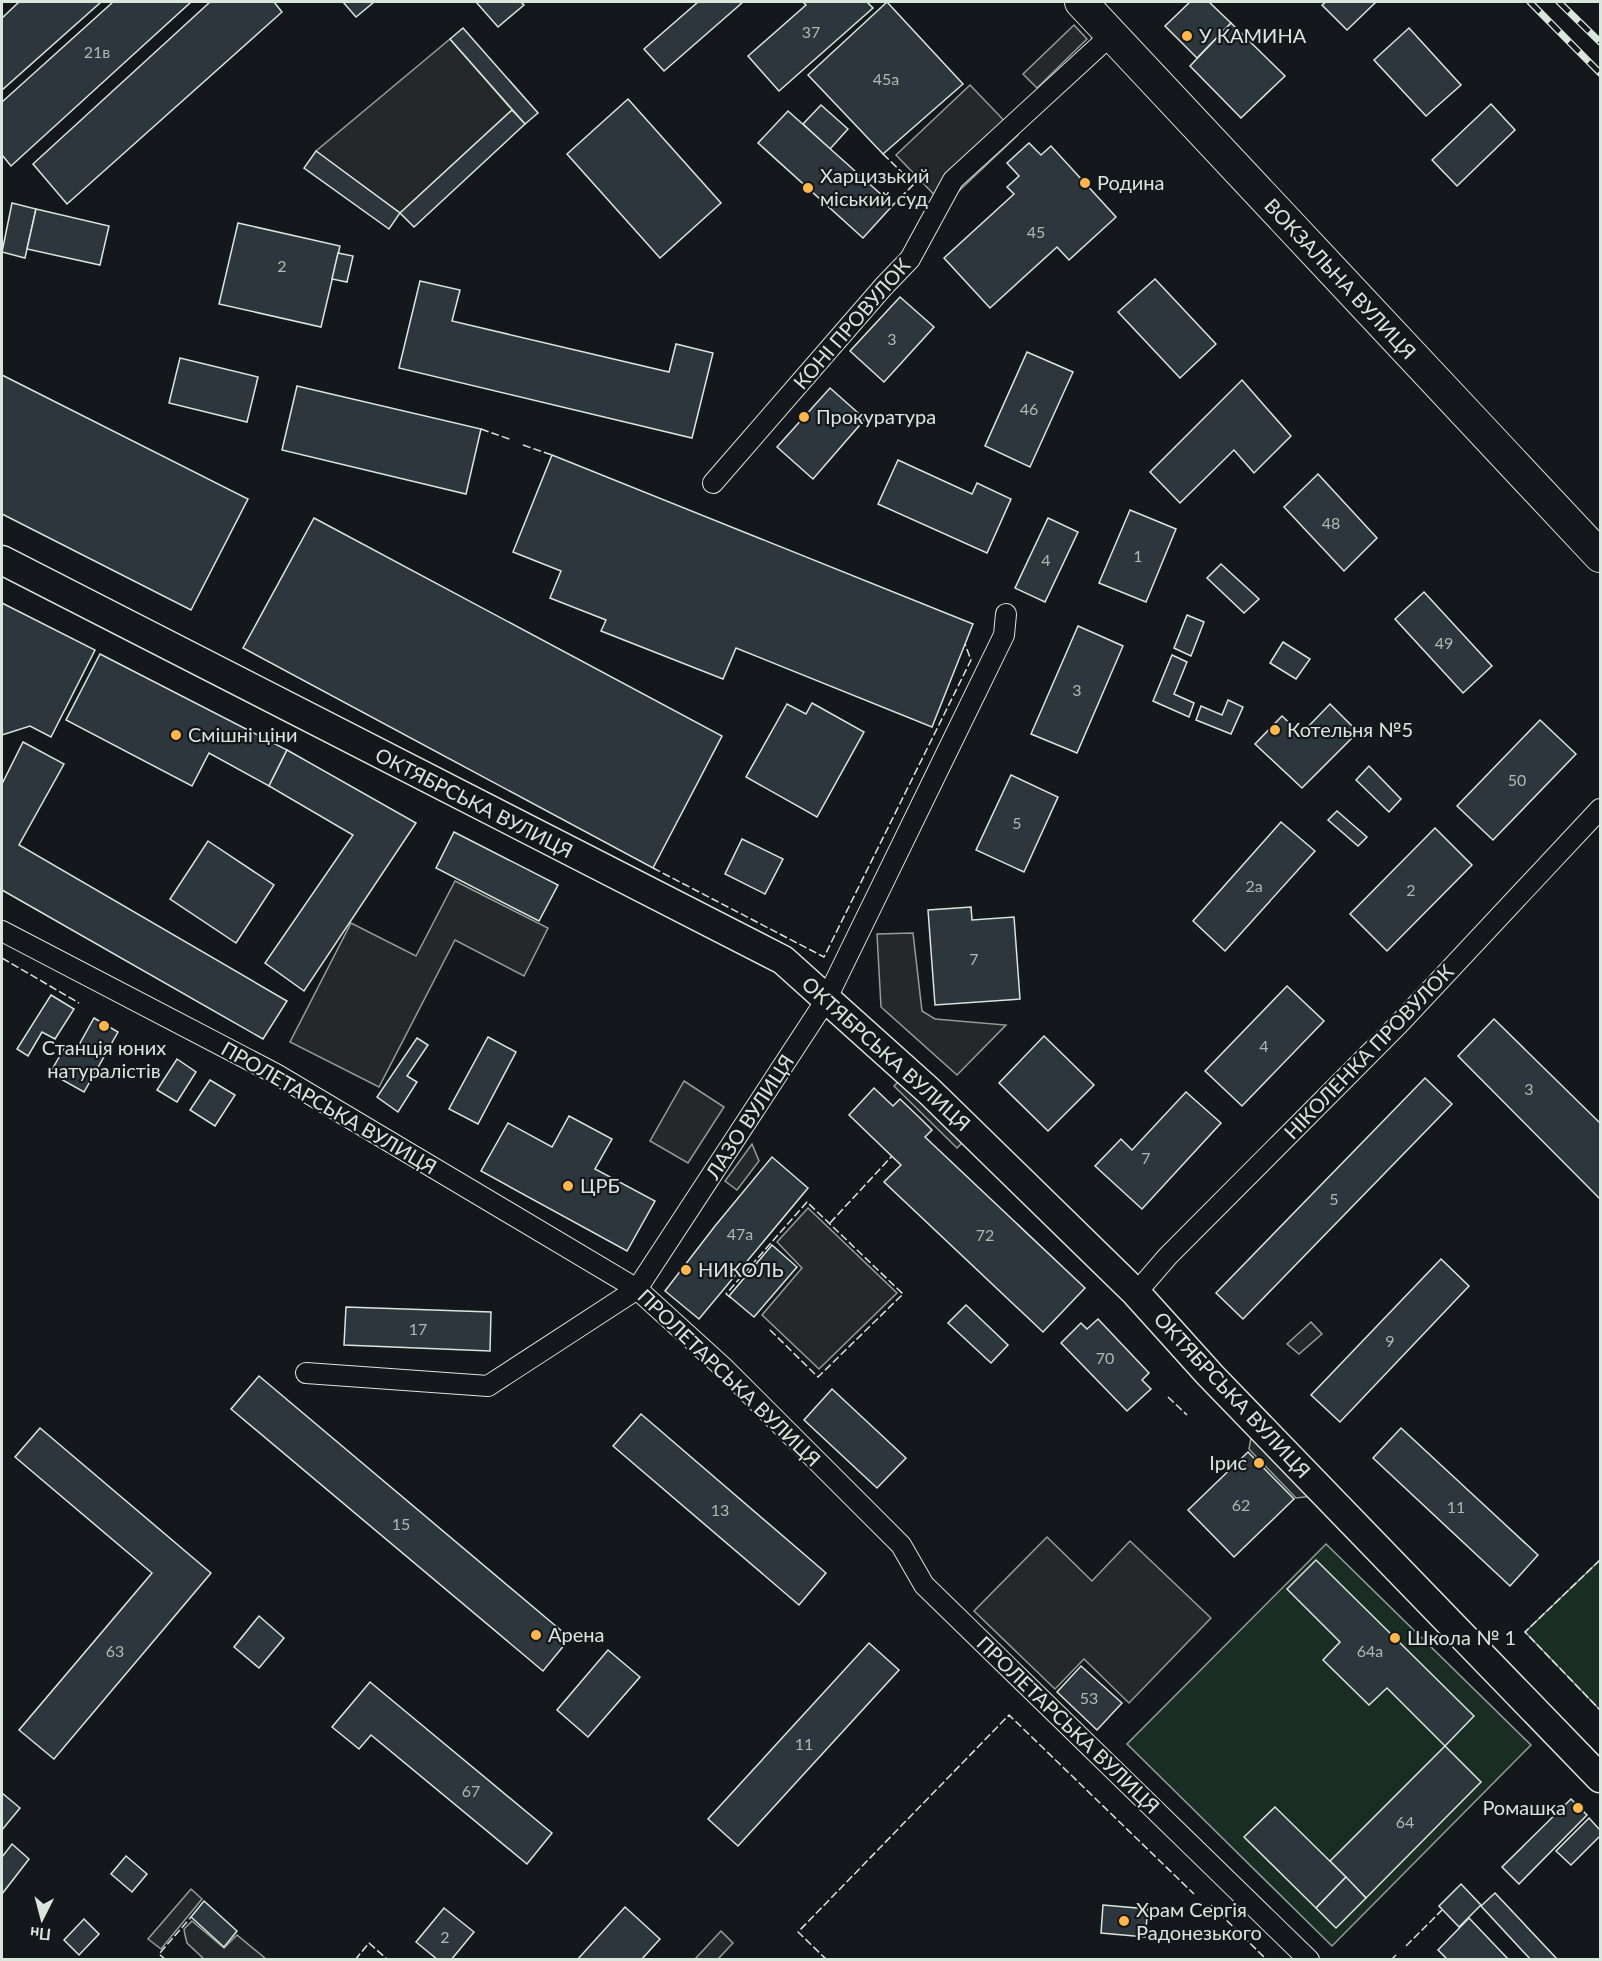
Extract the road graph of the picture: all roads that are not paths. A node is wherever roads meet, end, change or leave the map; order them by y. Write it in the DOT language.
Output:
graph roads {
  1 [pos="1081,2"];
  2 [pos="1111,34"];
  3 [pos="714,483"];
  4 [pos="1600,556"];
  5 [pos="2,560"];
  6 [pos="1006,614"];
  7 [pos="1600,809"];
  8 [pos="2,931"];
  9 [pos="826,1000"];
  10 [pos="637,1289"];
  11 [pos="1136,1293"];
  12 [pos="306,1373"];
  13 [pos="1600,1778"];
  14 [pos="1309,1959"];
  1 -- 2 [label="main road, ВОКЗАЛЬНА ВУЛИЦЯ"];
  2 -- 3 [label="street, КОНІ ПРОВУЛОК"];
  2 -- 4 [label="main road, ВОКЗАЛЬНА ВУЛИЦЯ"];
  5 -- 9 [label="main road, ОКТЯБРСЬКА ВУЛИЦЯ"];
  6 -- 9 [label="street, ЛАЗО ВУЛИЦЯ"];
  7 -- 11 [label="street, НІКОЛЕНКА ПРОВУЛОК"];
  8 -- 10 [label="street, ПРОЛЕТАРСЬКА ВУЛИЦЯ"];
  9 -- 10 [label="street, ЛАЗО ВУЛИЦЯ"];
  9 -- 11 [label="main road, ОКТЯБРСЬКА ВУЛИЦЯ"];
  10 -- 12 [label="street, ЛАЗО ВУЛИЦЯ"];
  10 -- 14 [label="street, ПРОЛЕТАРСЬКА ВУЛИЦЯ"];
  11 -- 13 [label="main road, ОКТЯБРСЬКА ВУЛИЦЯ"];
}
